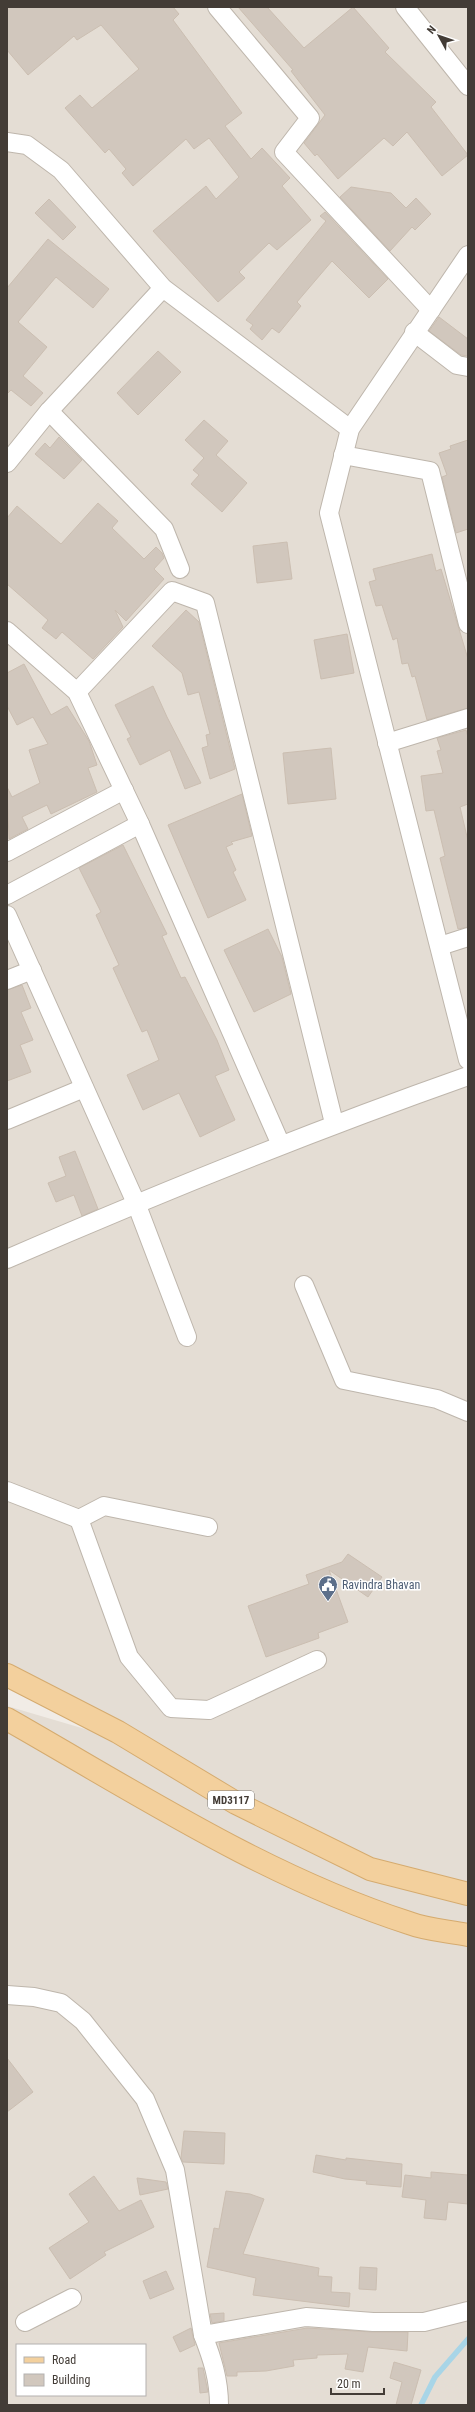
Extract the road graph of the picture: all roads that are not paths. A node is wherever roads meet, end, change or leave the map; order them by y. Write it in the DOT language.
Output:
graph roads {
  1 [pos="217,7"];
  2 [pos="405,7"];
  3 [pos="468,86"];
  4 [pos="7,142"];
  5 [pos="468,256"];
  6 [pos="163,288"];
  7 [pos="431,310"];
  8 [pos="414,332"];
  9 [pos="468,367"];
  10 [pos="49,411"];
  11 [pos="350,429"];
  12 [pos="343,455"];
  13 [pos="7,463"];
  14 [pos="180,569"];
  15 [pos="468,624"];
  16 [pos="7,631"];
  17 [pos="77,692"];
  18 [pos="468,718"];
  19 [pos="387,743"];
  20 [pos="124,790"];
  21 [pos="140,824"];
  22 [pos="7,852"];
  23 [pos="7,895"];
  24 [pos="7,915"];
  25 [pos="468,937"];
  26 [pos="440,946"];
  27 [pos="32,970"];
  28 [pos="7,980"];
  29 [pos="468,1060"];
  30 [pos="468,1076"];
  31 [pos="84,1088"];
  32 [pos="7,1120"];
  33 [pos="334,1123"];
  34 [pos="282,1145"];
  35 [pos="136,1203"];
  36 [pos="7,1259"];
  37 [pos="304,1285"];
  38 [pos="186,1337"];
  39 [pos="468,1412"];
  40 [pos="7,1491"];
  41 [pos="79,1519"];
  42 [pos="208,1527"];
  43 [pos="317,1660"];
  44 [pos="7,1675"];
  45 [pos="7,1719"];
  46 [pos="468,1894"];
  47 [pos="468,1935"];
  48 [pos="7,1995"];
  49 [pos="72,2298"];
  50 [pos="468,2311"];
  51 [pos="25,2322"];
  52 [pos="202,2335"];
  53 [pos="219,2405"];
  1 -- 7 [label="street"];
  2 -- 3 [label="street"];
  4 -- 6 [label="street"];
  5 -- 7 [label="street"];
  6 -- 10 [label="street"];
  6 -- 11 [label="street"];
  7 -- 8 [label="street"];
  8 -- 9 [label="street"];
  8 -- 11 [label="street"];
  10 -- 13 [label="street"];
  10 -- 14 [label="street"];
  11 -- 12 [label="street"];
  12 -- 15 [label="street"];
  12 -- 19 [label="street"];
  16 -- 17 [label="street"];
  17 -- 20 [label="street"];
  17 -- 33 [label="street"];
  18 -- 19 [label="street"];
  19 -- 26 [label="street"];
  20 -- 21 [label="street"];
  20 -- 22 [label="street"];
  21 -- 23 [label="street"];
  21 -- 34 [label="street"];
  24 -- 27 [label="street"];
  25 -- 26 [label="street"];
  26 -- 29 [label="street"];
  27 -- 28 [label="street"];
  27 -- 31 [label="street"];
  30 -- 33 [label="street"];
  31 -- 32 [label="street"];
  31 -- 35 [label="street"];
  33 -- 34 [label="street"];
  34 -- 35 [label="street"];
  35 -- 36 [label="street"];
  35 -- 38 [label="street"];
  37 -- 39 [label="street"];
  40 -- 41 [label="street"];
  41 -- 42 [label="street"];
  41 -- 43 [label="street"];
  44 -- 46 [label="main road, MD3117"];
  45 -- 47 [label="main road"];
  48 -- 52 [label="street"];
  49 -- 51 [label="street"];
  50 -- 52 [label="street"];
  52 -- 53 [label="street"];
}
